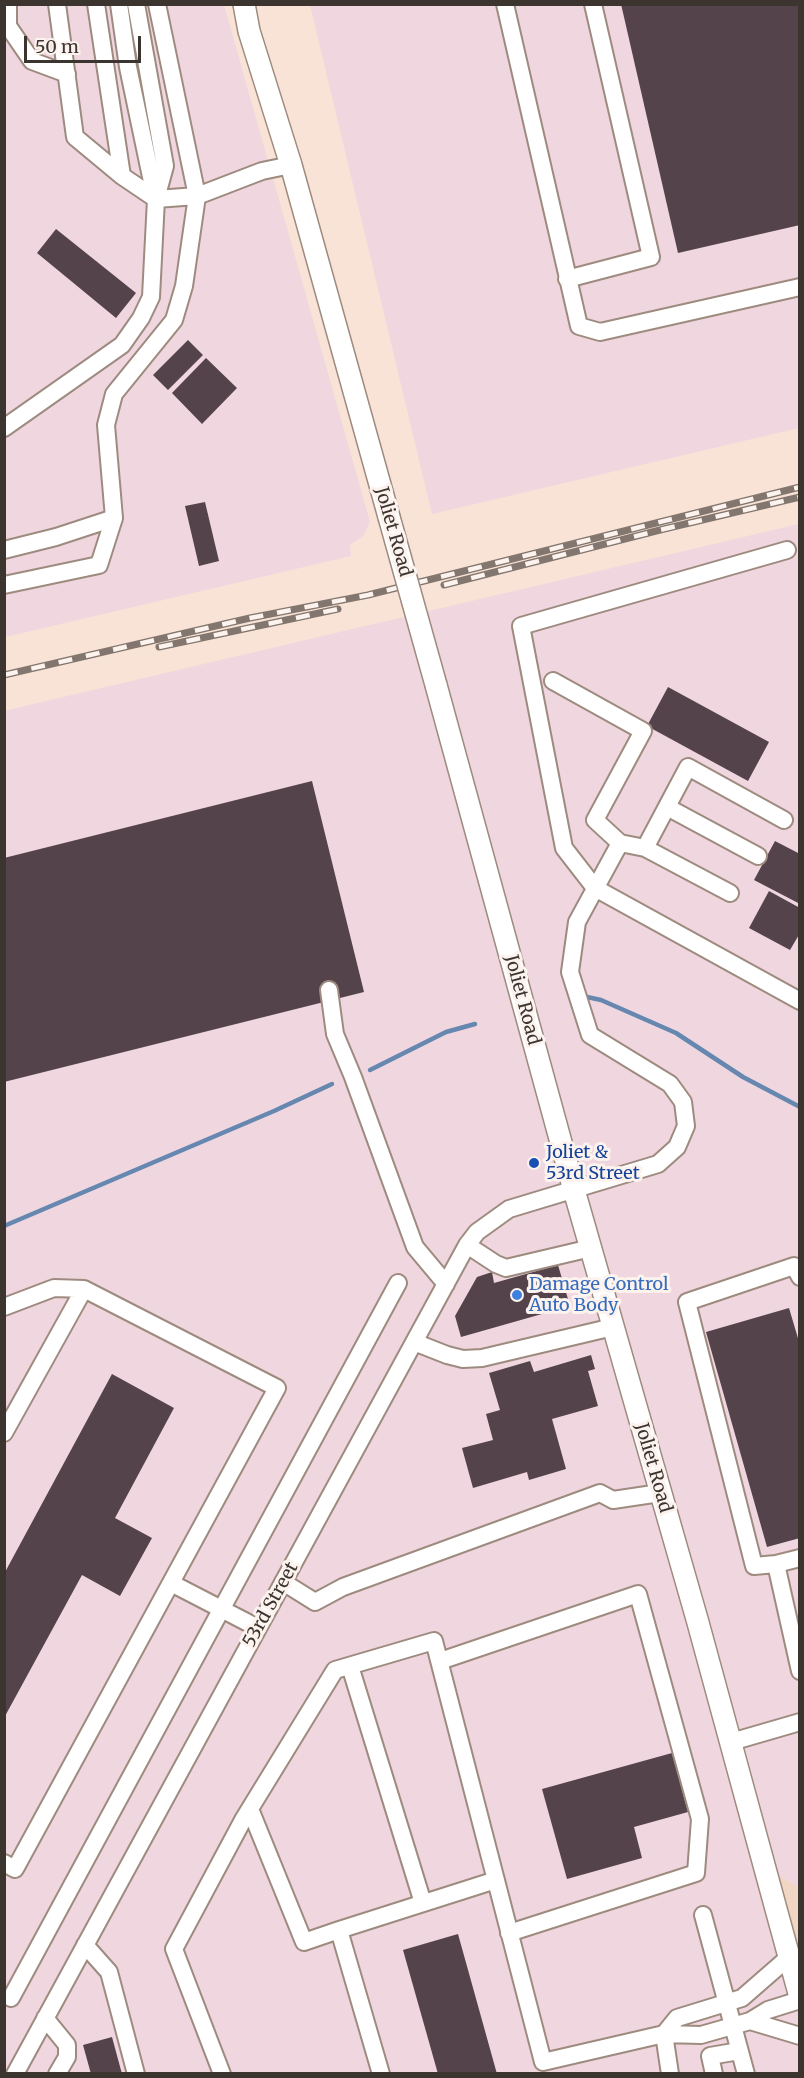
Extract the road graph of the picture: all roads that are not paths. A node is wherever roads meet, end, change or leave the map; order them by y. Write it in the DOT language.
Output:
graph roads {
  1 [pos="8,4"];
  2 [pos="57,4"];
  3 [pos="96,4"];
  4 [pos="119,4"];
  5 [pos="136,4"];
  6 [pos="157,4"];
  7 [pos="244,4"];
  8 [pos="505,4"];
  9 [pos="593,4"];
  10 [pos="67,74"];
  11 [pos="291,165"];
  12 [pos="122,176"];
  13 [pos="196,196"];
  14 [pos="156,200"];
  15 [pos="567,279"];
  16 [pos="800,287"];
  17 [pos="4,428"];
  18 [pos="114,518"];
  19 [pos="4,550"];
  20 [pos="787,550"];
  21 [pos="4,585"];
  22 [pos="553,681"];
  23 [pos="667,807"];
  24 [pos="784,820"];
  25 [pos="620,843"];
  26 [pos="645,848"];
  27 [pos="758,856"];
  28 [pos="595,888"];
  29 [pos="730,893"];
  30 [pos="328,990"];
  31 [pos="800,1001"];
  32 [pos="574,1190"];
  33 [pos="467,1245"];
  34 [pos="591,1248"];
  35 [pos="798,1269"];
  36 [pos="398,1283"];
  37 [pos="446,1284"];
  38 [pos="84,1289"];
  39 [pos="4,1307"];
  40 [pos="613,1327"];
  41 [pos="414,1342"];
  42 [pos="4,1433"];
  43 [pos="660,1493"];
  44 [pos="800,1558"];
  45 [pos="776,1564"];
  46 [pos="283,1582"];
  47 [pos="171,1583"];
  48 [pos="222,1610"];
  49 [pos="258,1628"];
  50 [pos="440,1661"];
  51 [pos="799,1662"];
  52 [pos="350,1666"];
  53 [pos="800,1722"];
  54 [pos="731,1742"];
  55 [pos="250,1809"];
  56 [pos="4,1863"];
  57 [pos="496,1880"];
  58 [pos="423,1903"];
  59 [pos="703,1915"];
  60 [pos="339,1930"];
  61 [pos="509,1933"];
  62 [pos="85,1945"];
  63 [pos="789,1958"];
  64 [pos="799,1991"];
  65 [pos="11,1998"];
  66 [pos="727,2003"];
  67 [pos="45,2018"];
  68 [pos="750,2021"];
  69 [pos="732,2026"];
  70 [pos="664,2034"];
  71 [pos="800,2036"];
  72 [pos="739,2051"];
  73 [pos="15,2073"];
  74 [pos="57,2073"];
  75 [pos="136,2073"];
  76 [pos="222,2073"];
  77 [pos="381,2073"];
  78 [pos="670,2073"];
  79 [pos="714,2073"];
  80 [pos="746,2073"];
  1 -- 10 [label="street"];
  2 -- 10 [label="street"];
  3 -- 12 [label="street"];
  4 -- 14 [label="street"];
  5 -- 14 [label="street"];
  6 -- 13 [label="street"];
  7 -- 11 [label="main road, Joliet Road"];
  8 -- 15 [label="street"];
  9 -- 15 [label="street"];
  10 -- 12 [label="street"];
  11 -- 13 [label="street"];
  11 -- 32 [label="main road, Joliet Road, bridge"];
  12 -- 14 [label="street"];
  13 -- 14 [label="street"];
  13 -- 18 [label="street"];
  14 -- 17 [label="street"];
  15 -- 16 [label="street"];
  18 -- 19 [label="street"];
  18 -- 21 [label="street"];
  20 -- 28 [label="street"];
  22 -- 25 [label="street"];
  23 -- 24 [label="street"];
  23 -- 26 [label="street"];
  23 -- 27 [label="street"];
  25 -- 26 [label="street"];
  25 -- 28 [label="street, 53rd Street"];
  26 -- 29 [label="street"];
  28 -- 31 [label="street"];
  28 -- 32 [label="street, 53rd Street"];
  30 -- 37 [label="street"];
  32 -- 33 [label="street, 53rd Street"];
  32 -- 34 [label="main road, Joliet Road"];
  33 -- 34 [label="street"];
  33 -- 37 [label="street, 53rd Street"];
  34 -- 40 [label="main road, Joliet Road"];
  35 -- 45 [label="street"];
  36 -- 48 [label="street"];
  37 -- 41 [label="street, 53rd Street"];
  38 -- 39 [label="street"];
  38 -- 42 [label="street"];
  38 -- 47 [label="street"];
  40 -- 41 [label="street"];
  40 -- 43 [label="main road, Joliet Road"];
  41 -- 46 [label="street, 53rd Street"];
  43 -- 46 [label="street"];
  43 -- 54 [label="main road, Joliet Road"];
  44 -- 45 [label="street"];
  45 -- 51 [label="street"];
  46 -- 49 [label="street, 53rd Street"];
  47 -- 48 [label="street"];
  47 -- 56 [label="street"];
  48 -- 49 [label="street"];
  48 -- 65 [label="street"];
  49 -- 62 [label="street, 53rd Street"];
  50 -- 52 [label="street"];
  50 -- 57 [label="street"];
  50 -- 61 [label="street"];
  52 -- 55 [label="street"];
  52 -- 58 [label="street"];
  53 -- 54 [label="street"];
  54 -- 63 [label="main road, Joliet Road"];
  55 -- 60 [label="street"];
  55 -- 76 [label="street"];
  57 -- 58 [label="street"];
  57 -- 61 [label="street"];
  58 -- 60 [label="street"];
  59 -- 66 [label="street"];
  60 -- 77 [label="street"];
  61 -- 70 [label="street"];
  62 -- 67 [label="street, 53rd Street"];
  62 -- 75 [label="street"];
  63 -- 64 [label="main road, Joliet Road"];
  63 -- 66 [label="street"];
  64 -- 68 [label="street"];
  66 -- 69 [label="street"];
  66 -- 70 [label="street"];
  67 -- 73 [label="street, 53rd Street"];
  67 -- 74 [label="street"];
  68 -- 69 [label="street"];
  68 -- 71 [label="street"];
  69 -- 70 [label="street"];
  69 -- 72 [label="street"];
  70 -- 78 [label="street"];
  72 -- 79 [label="street"];
  72 -- 80 [label="street"];
}
